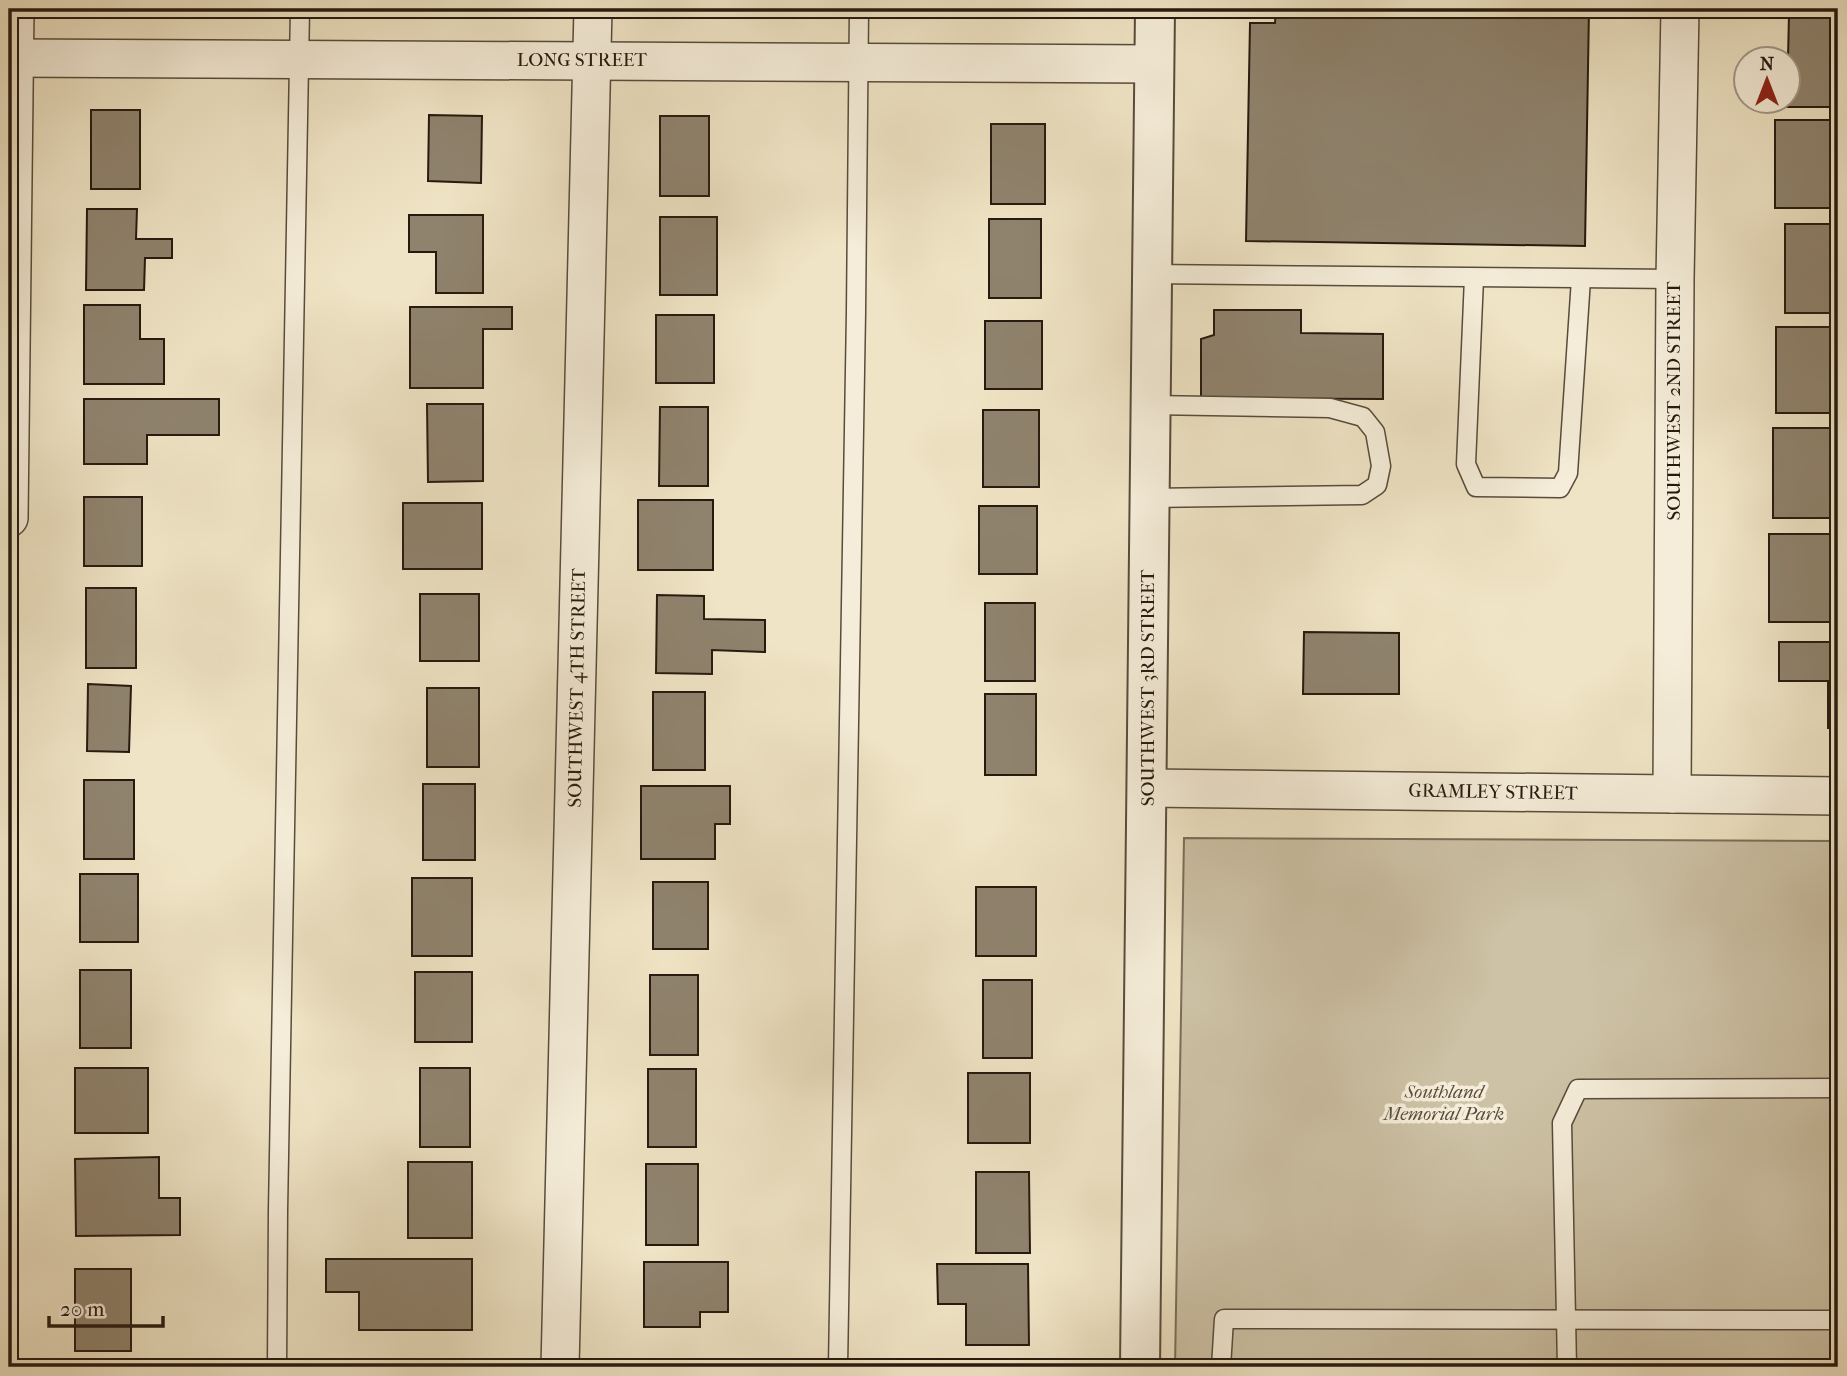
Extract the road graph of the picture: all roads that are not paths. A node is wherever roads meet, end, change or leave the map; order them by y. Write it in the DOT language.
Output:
graph roads {
  1 [pos="15,9"];
  2 [pos="300,9"];
  3 [pos="593,9"];
  4 [pos="859,9"];
  5 [pos="1155,9"];
  6 [pos="1680,9"];
  7 [pos="12,58"];
  8 [pos="297,59"];
  9 [pos="593,60"];
  10 [pos="858,62"];
  11 [pos="1154,64"];
  12 [pos="1150,274"];
  13 [pos="1474,278"];
  14 [pos="1581,279"];
  15 [pos="1675,279"];
  16 [pos="1150,405"];
  17 [pos="1149,498"];
  18 [pos="9,518"];
  19 [pos="1147,788"];
  20 [pos="1672,794"];
  21 [pos="1838,796"];
  22 [pos="1838,1088"];
  23 [pos="1567,1320"];
  24 [pos="1838,1320"];
  25 [pos="277,1367"];
  26 [pos="560,1367"];
  27 [pos="838,1367"];
  28 [pos="1140,1367"];
  29 [pos="1221,1367"];
  30 [pos="1567,1367"];
  1 -- 7 [label="street"];
  2 -- 8 [label="lane"];
  3 -- 9 [label="street, SOUTHWEST 4TH STREET"];
  4 -- 10 [label="lane"];
  5 -- 11 [label="street, SOUTHWEST 3RD STREET"];
  6 -- 15 [label="street, SOUTHWEST 2ND STREET"];
  7 -- 8 [label="street, LONG STREET"];
  7 -- 18 [label="street"];
  8 -- 9 [label="street, LONG STREET"];
  8 -- 25 [label="lane"];
  9 -- 10 [label="street, LONG STREET"];
  9 -- 26 [label="street, SOUTHWEST 4TH STREET"];
  10 -- 11 [label="street, LONG STREET"];
  10 -- 27 [label="lane"];
  11 -- 12 [label="street, SOUTHWEST 3RD STREET"];
  12 -- 13 [label="lane"];
  12 -- 16 [label="street, SOUTHWEST 3RD STREET"];
  13 -- 14 [label="lane"];
  13 -- 14 [label="lane"];
  14 -- 15 [label="lane"];
  15 -- 20 [label="street, SOUTHWEST 2ND STREET"];
  16 -- 17 [label="street, SOUTHWEST 3RD STREET"];
  16 -- 17 [label="lane"];
  17 -- 19 [label="street, SOUTHWEST 3RD STREET"];
  19 -- 20 [label="street, GRAMLEY STREET"];
  19 -- 28 [label="street, SOUTHWEST 3RD STREET"];
  20 -- 21 [label="street, GRAMLEY STREET"];
  22 -- 23 [label="lane"];
  23 -- 24 [label="lane"];
  23 -- 29 [label="lane"];
  23 -- 30 [label="lane"];
}
